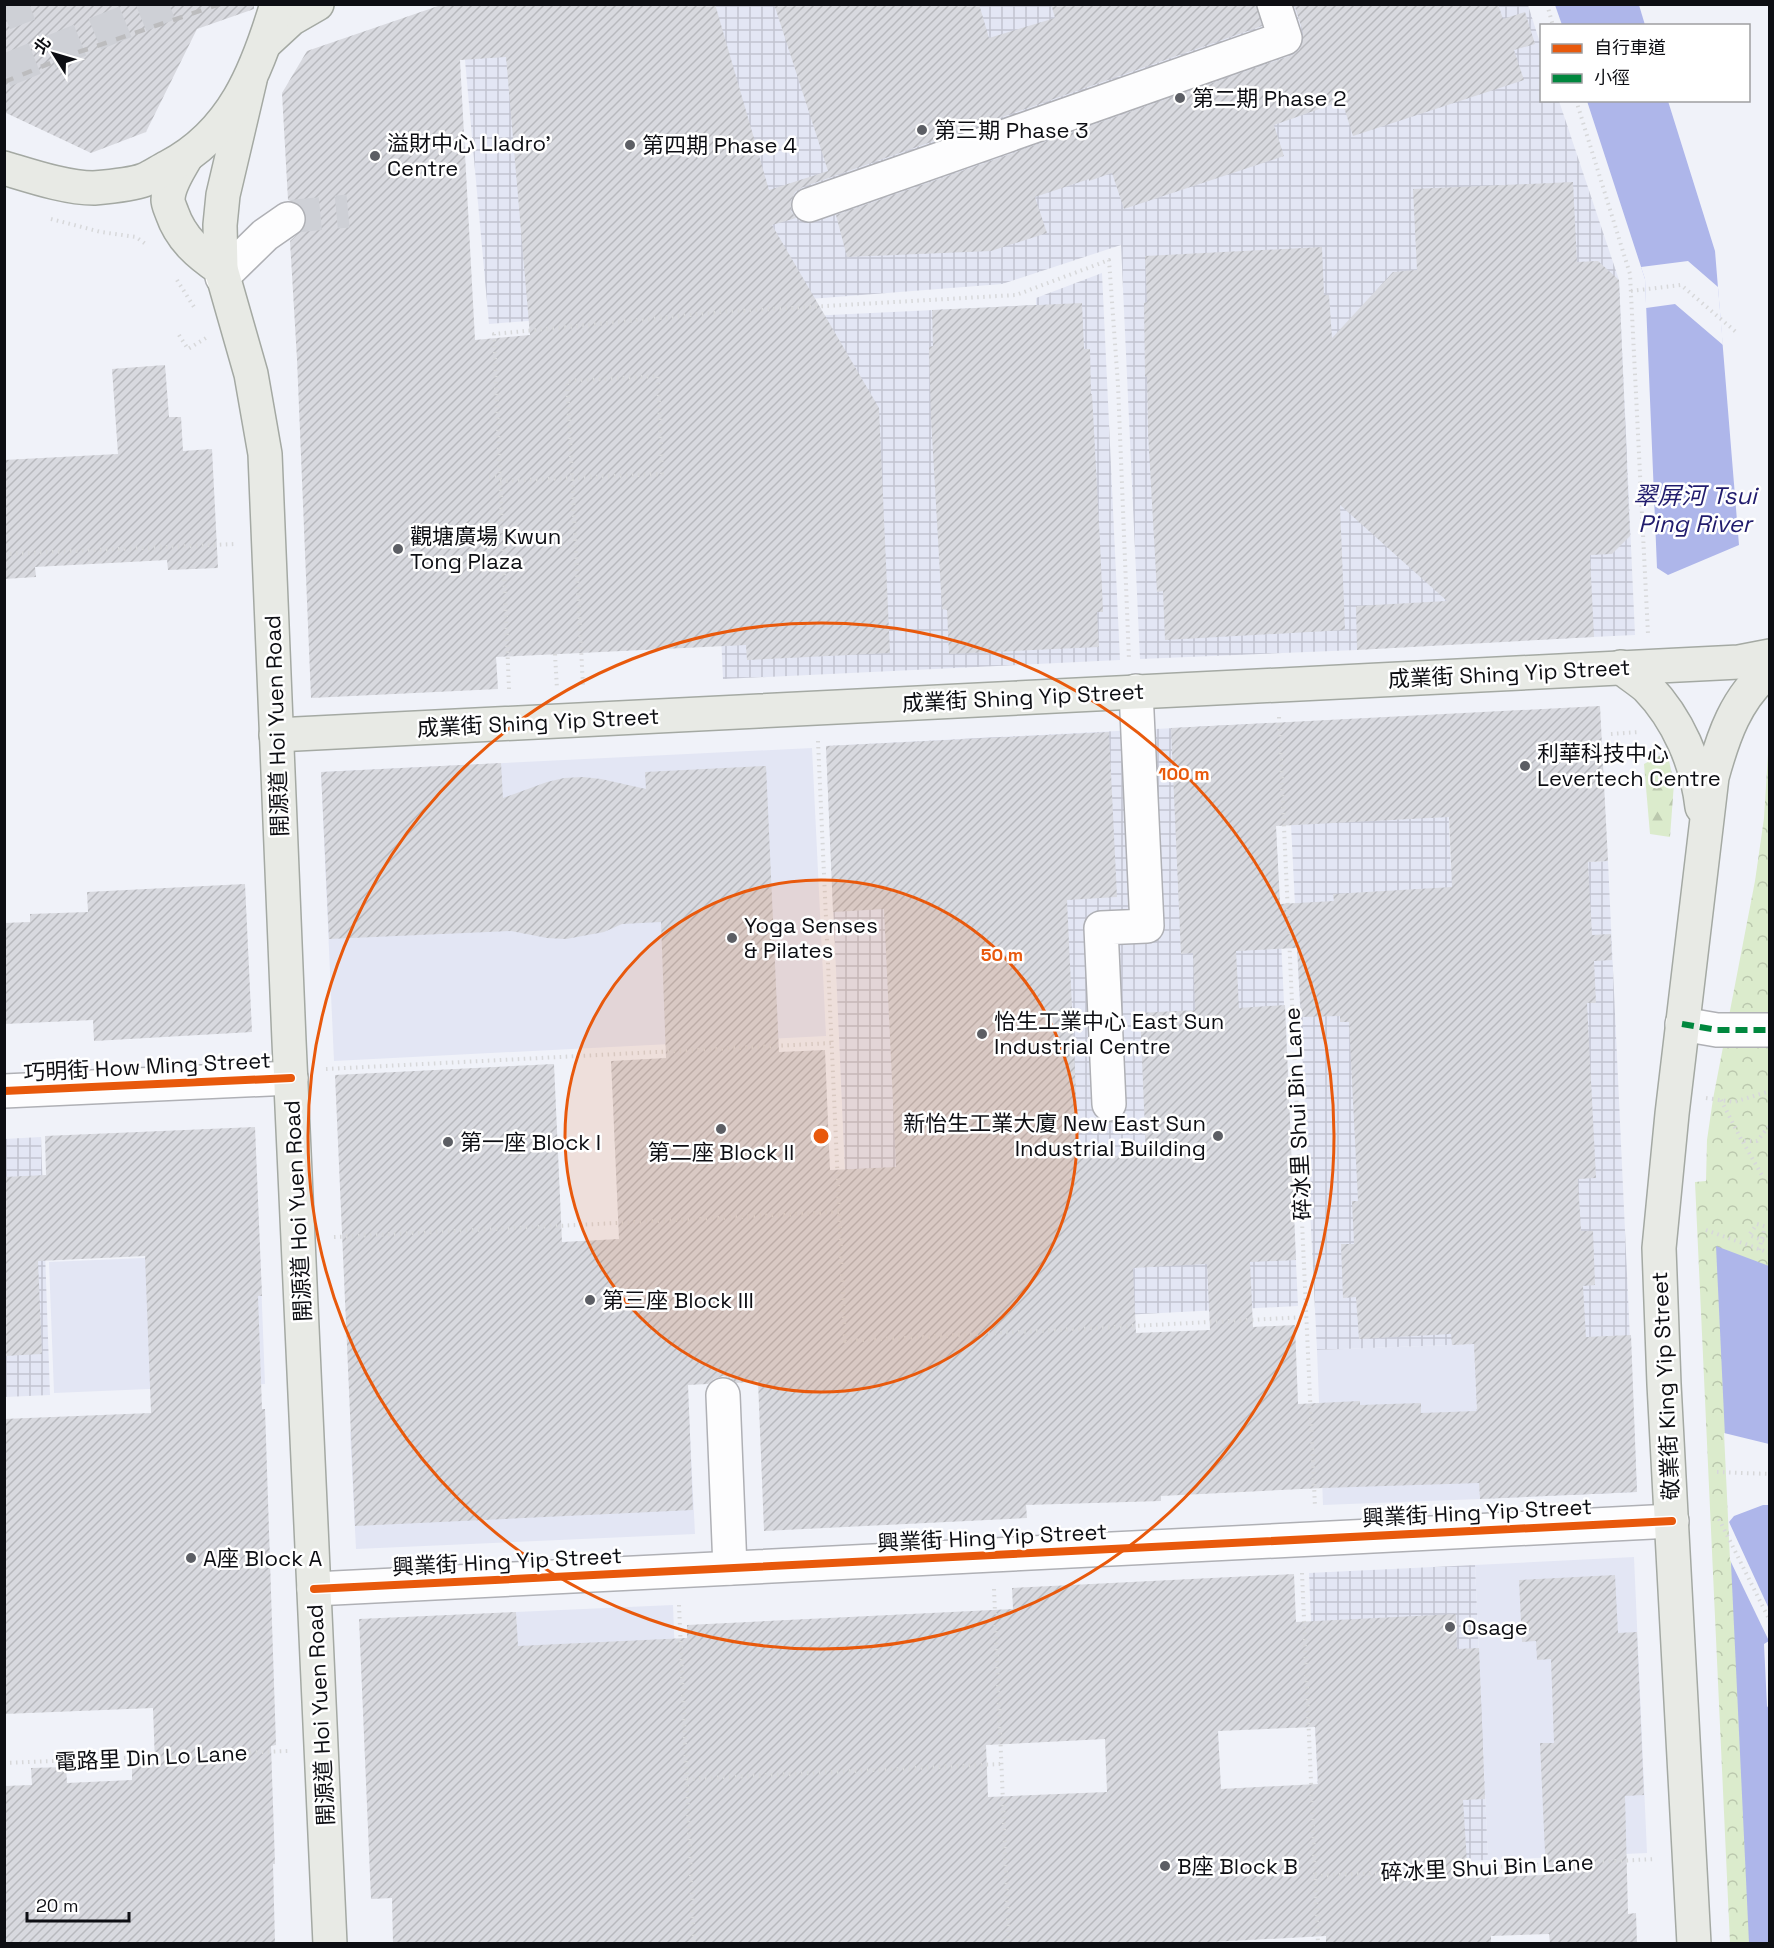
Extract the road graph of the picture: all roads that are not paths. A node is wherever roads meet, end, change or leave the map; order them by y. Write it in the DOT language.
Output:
graph roads {
  1 [pos="277,4"];
  2 [pos="317,4"];
  3 [pos="1274,4"];
  4 [pos="266,43"];
  5 [pos="250,80"];
  6 [pos="186,157"];
  7 [pos="4,168"];
  8 [pos="809,205"];
  9 [pos="288,219"];
  10 [pos="221,273"];
  11 [pos="1770,656"];
  12 [pos="1621,667"];
  13 [pos="1770,670"];
  14 [pos="1132,678"];
  15 [pos="276,735"];
  16 [pos="1705,830"];
  17 [pos="1682,1024"];
  18 [pos="1770,1030"];
  19 [pos="291,1078"];
  20 [pos="4,1091"];
  21 [pos="1109,1104"];
  22 [pos="723,1395"];
  23 [pos="1672,1521"];
  24 [pos="730,1568"];
  25 [pos="314,1589"];
  26 [pos="330,1944"];
  27 [pos="1694,1944"];
  1 -- 4 [label="main road"];
  2 -- 4 [label="main road"];
  3 -- 8 [label="street"];
  4 -- 5 [label="main road"];
  5 -- 6 [label="main road"];
  5 -- 10 [label="main road, 開源道 Hoi Yuen Road"];
  6 -- 7 [label="main road"];
  6 -- 10 [label="main road"];
  9 -- 10 [label="street"];
  10 -- 15 [label="main road, 開源道 Hoi Yuen Road"];
  11 -- 12 [label="main road, 成業街 Shing Yip Street"];
  12 -- 14 [label="main road, 成業街 Shing Yip Street"];
  12 -- 16 [label="main road, 敬業街 King Yip Street"];
  13 -- 16 [label="main road, 敬業街 King Yip Street"];
  14 -- 15 [label="main road, 成業街 Shing Yip Street"];
  14 -- 21 [label="street"];
  15 -- 19 [label="main road, 開源道 Hoi Yuen Road"];
  16 -- 17 [label="main road, 敬業街 King Yip Street"];
  17 -- 18 [label="street"];
  17 -- 23 [label="main road, 敬業街 King Yip Street"];
  19 -- 20 [label="street, 巧明街 How Ming Street"];
  19 -- 25 [label="main road, 開源道 Hoi Yuen Road"];
  22 -- 24 [label="street"];
  23 -- 24 [label="street, 興業街 Hing Yip Street"];
  23 -- 27 [label="main road, 敬業街 King Yip Street"];
  24 -- 25 [label="street, 興業街 Hing Yip Street"];
  25 -- 26 [label="main road, 開源道 Hoi Yuen Road"];
}
